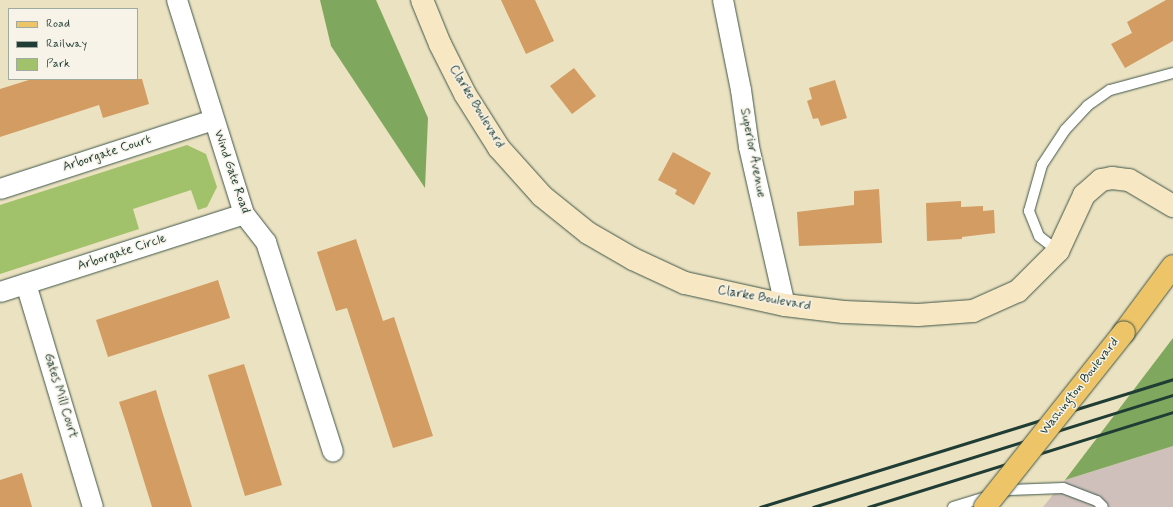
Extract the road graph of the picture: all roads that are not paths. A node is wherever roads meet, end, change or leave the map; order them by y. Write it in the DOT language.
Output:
graph roads {
  1 [pos="177,0"];
  2 [pos="422,0"];
  3 [pos="723,0"];
  4 [pos="1173,73"];
  5 [pos="213,120"];
  6 [pos="0,189"];
  7 [pos="1173,206"];
  8 [pos="244,214"];
  9 [pos="1058,251"];
  10 [pos="1173,266"];
  11 [pos="26,284"];
  12 [pos="0,292"];
  13 [pos="785,305"];
  14 [pos="333,452"];
  15 [pos="93,507"];
  16 [pos="953,507"];
  17 [pos="985,507"];
  18 [pos="1104,507"];
  1 -- 5 [label="street, Wind Gate Road"];
  2 -- 13 [label="street, Clarke Boulevard"];
  3 -- 13 [label="street, Superior Avenue"];
  4 -- 9 [label="lane"];
  5 -- 6 [label="street, Arborgate Court"];
  5 -- 8 [label="street, Wind Gate Road"];
  7 -- 9 [label="street, Clarke Boulevard"];
  8 -- 11 [label="street, Arborgate Circle"];
  8 -- 14 [label="street, Wind Gate Road"];
  9 -- 13 [label="street, Clarke Boulevard"];
  10 -- 17 [label="main road, Washington Boulevard, bridge"];
  11 -- 12 [label="street, Arborgate Circle"];
  11 -- 15 [label="street, Gates Mill Court"];
  16 -- 18 [label="lane"];
}
